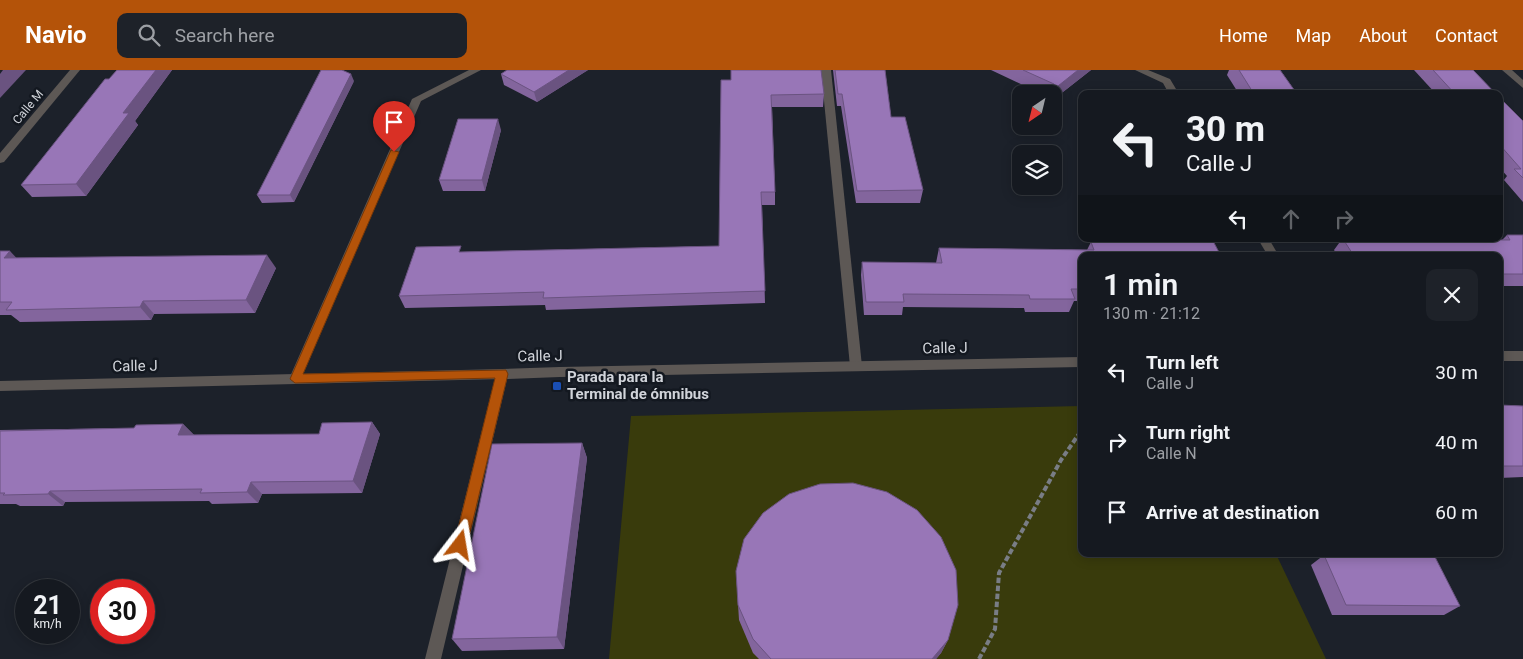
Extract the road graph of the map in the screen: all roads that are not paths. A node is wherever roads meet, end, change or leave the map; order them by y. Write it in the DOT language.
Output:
graph roads {
  1 [pos="74,70"];
  2 [pos="476,70"];
  3 [pos="826,70"];
  4 [pos="1140,70"];
  5 [pos="1508,70"];
  6 [pos="1523,85"];
  7 [pos="1172,90"];
  8 [pos="0,160"];
  9 [pos="1503,356"];
  10 [pos="1523,356"];
  11 [pos="1078,362"];
  12 [pos="856,366"];
  13 [pos="502,374"];
  14 [pos="295,379"];
  15 [pos="0,386"];
  16 [pos="433,659"];
  1 -- 8 [label="street, Calle M"];
  2 -- 14 [label="street"];
  3 -- 12 [label="street"];
  4 -- 7 [label="street"];
  5 -- 6 [label="street"];
  9 -- 10 [label="street"];
  11 -- 12 [label="street, Calle J"];
  12 -- 13 [label="street, Calle J"];
  13 -- 14 [label="street, Calle J"];
  13 -- 16 [label="street"];
  14 -- 15 [label="street, Calle J"];
}
